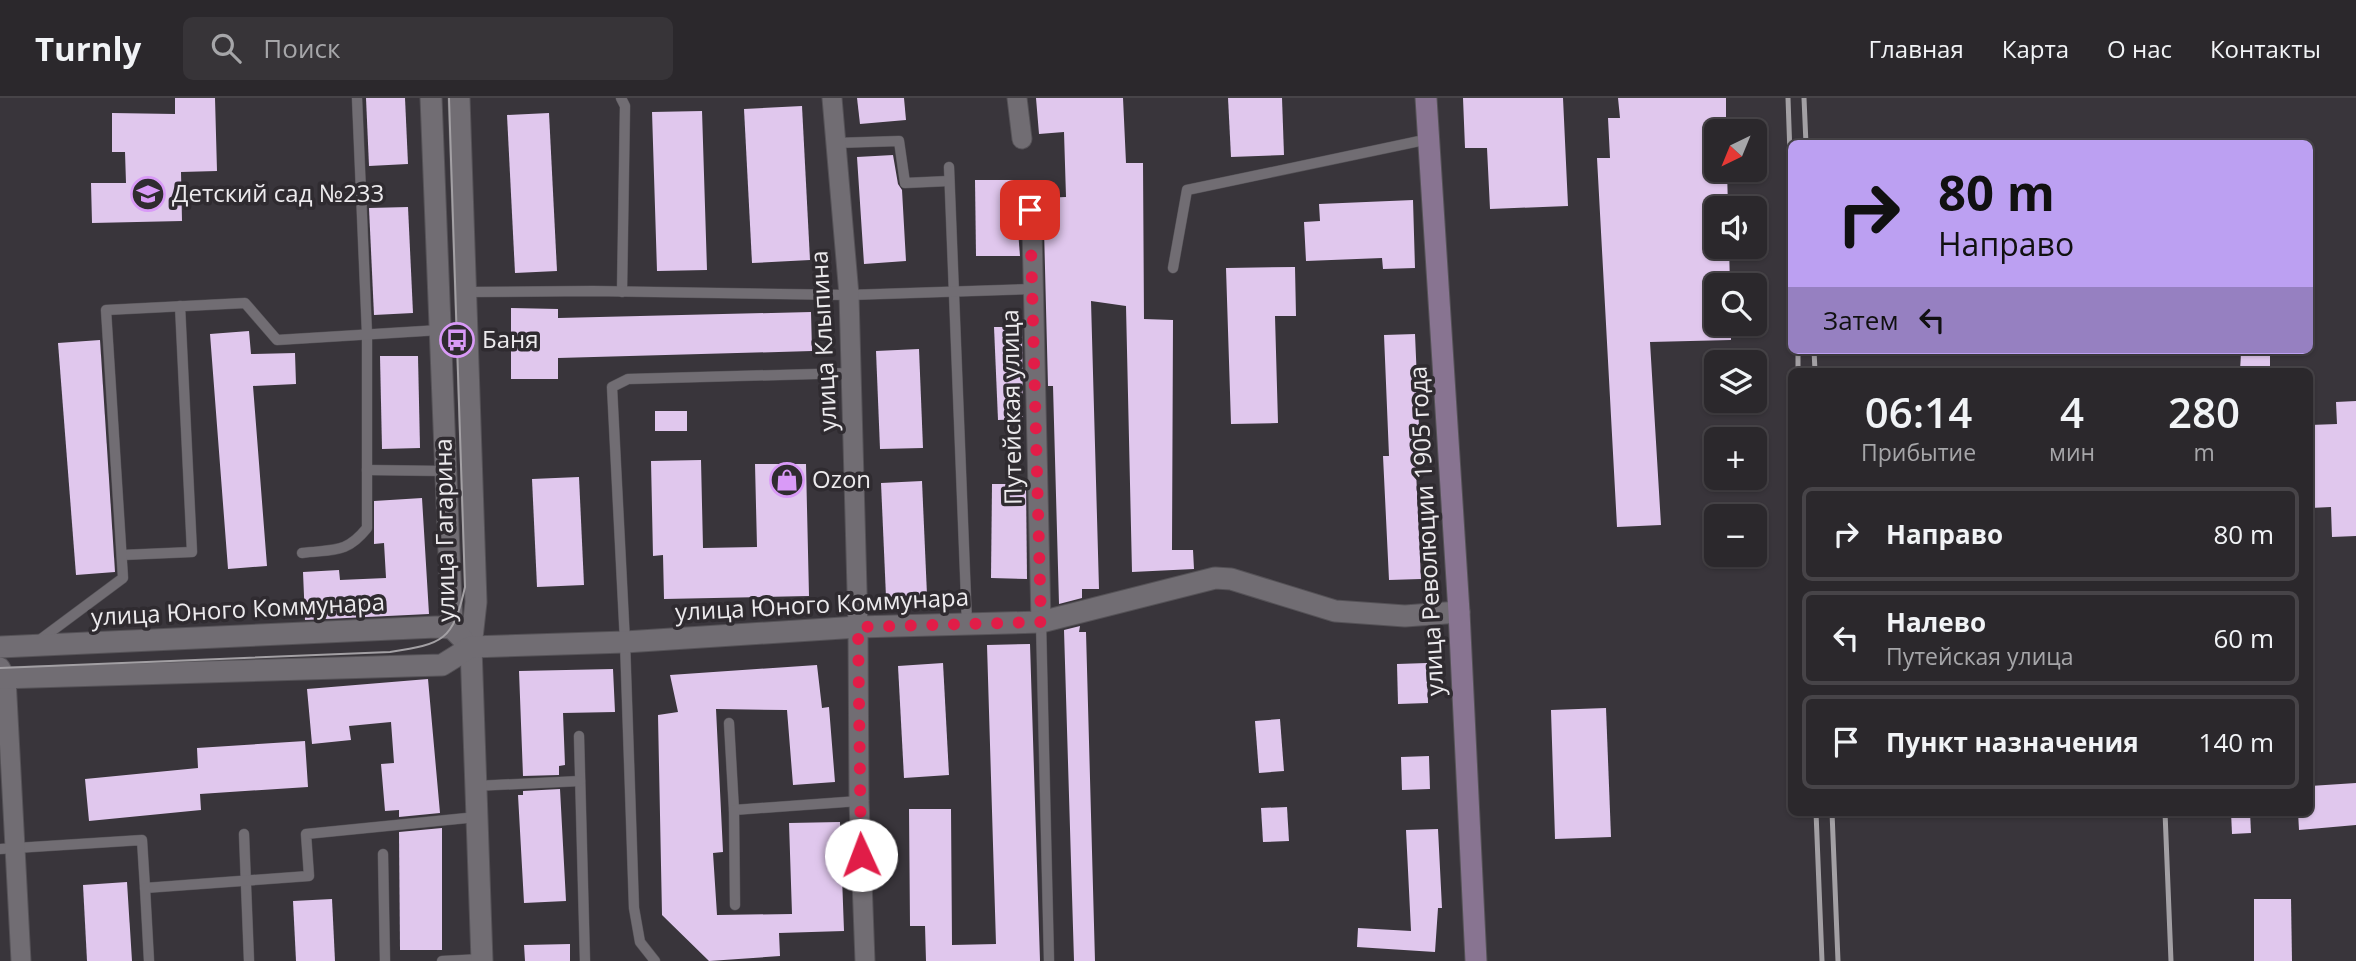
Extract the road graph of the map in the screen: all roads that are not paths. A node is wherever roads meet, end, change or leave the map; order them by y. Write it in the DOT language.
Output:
graph roads {
  1 [pos="357,98"];
  2 [pos="431,98"];
  3 [pos="459,98"];
  4 [pos="621,98"];
  5 [pos="832,98"];
  6 [pos="1017,98"];
  7 [pos="1426,98"];
  8 [pos="1022,139"];
  9 [pos="1429,139"];
  10 [pos="836,142"];
  11 [pos="949,167"];
  12 [pos="949,181"];
  13 [pos="1028,191"];
  14 [pos="1173,268"];
  15 [pos="1033,289"];
  16 [pos="954,291"];
  17 [pos="466,292"];
  18 [pos="622,292"];
  19 [pos="849,295"];
  20 [pos="180,306"];
  21 [pos="440,330"];
  22 [pos="367,334"];
  23 [pos="851,373"];
  24 [pos="367,470"];
  25 [pos="446,471"];
  26 [pos="302,553"];
  27 [pos="122,555"];
  28 [pos="1460,612"];
  29 [pos="1041,622"];
  30 [pos="967,624"];
  31 [pos="858,627"];
  32 [pos="452,628"];
  33 [pos="625,642"];
  34 [pos="32,645"];
  35 [pos="0,647"];
  36 [pos="471,647"];
  37 [pos="2,675"];
  38 [pos="729,723"];
  39 [pos="579,736"];
  40 [pos="580,780"];
  41 [pos="473,786"];
  42 [pos="859,801"];
  43 [pos="734,810"];
  44 [pos="477,817"];
  45 [pos="244,834"];
  46 [pos="8,849"];
  47 [pos="383,854"];
  48 [pos="246,881"];
  49 [pos="145,888"];
  50 [pos="735,905"];
  51 [pos="482,960"];
  52 [pos="21,961"];
  53 [pos="149,961"];
  54 [pos="249,961"];
  55 [pos="385,961"];
  56 [pos="442,961"];
  57 [pos="585,961"];
  58 [pos="655,961"];
  59 [pos="865,961"];
  60 [pos="1049,961"];
  61 [pos="1476,961"];
  1 -- 22 [label="lane"];
  2 -- 21 [label="street, улица Гагарина"];
  3 -- 17 [label="street, улица Гагарина"];
  4 -- 18 [label="lane"];
  5 -- 10 [label="street, улица Клыпина"];
  6 -- 8 [label="street"];
  7 -- 9 [label="main road, улица Революции 1905 года"];
  9 -- 14 [label="lane"];
  9 -- 28 [label="main road, улица Революции 1905 года"];
  10 -- 12 [label="lane"];
  10 -- 19 [label="street, улица Клыпина"];
  11 -- 12 [label="lane"];
  12 -- 16 [label="lane"];
  13 -- 15 [label="street, Путейская улица"];
  15 -- 16 [label="lane"];
  15 -- 29 [label="street, Путейская улица"];
  16 -- 19 [label="lane"];
  16 -- 30 [label="lane"];
  17 -- 18 [label="lane"];
  17 -- 36 [label="street, улица Гагарина"];
  18 -- 19 [label="lane"];
  19 -- 23 [label="street, улица Клыпина"];
  20 -- 22 [label="lane"];
  20 -- 27 [label="lane"];
  20 -- 27 [label="lane"];
  21 -- 22 [label="lane"];
  21 -- 25 [label="street, улица Гагарина"];
  22 -- 24 [label="lane"];
  23 -- 31 [label="street, улица Клыпина"];
  23 -- 33 [label="lane"];
  24 -- 25 [label="lane"];
  24 -- 26 [label="lane"];
  25 -- 32 [label="street, улица Гагарина"];
  27 -- 34 [label="lane"];
  28 -- 29 [label="street, улица Юного Коммунара"];
  28 -- 61 [label="main road, улица Революции 1905 года"];
  29 -- 30 [label="street, улица Юного Коммунара"];
  29 -- 60 [label="lane"];
  30 -- 31 [label="street, улица Юного Коммунара"];
  31 -- 33 [label="street, улица Юного Коммунара"];
  31 -- 42 [label="street, улица Клыпина"];
  32 -- 34 [label="street, улица Юного Коммунара"];
  32 -- 36 [label="street"];
  33 -- 36 [label="street, улица Юного Коммунара"];
  33 -- 58 [label="lane"];
  34 -- 35 [label="street, улица Юного Коммунара"];
  36 -- 37 [label="street, улица Юного Коммунара"];
  36 -- 41 [label="street, улица Гагарина"];
  37 -- 46 [label="street"];
  38 -- 43 [label="lane"];
  39 -- 40 [label="lane"];
  40 -- 41 [label="lane"];
  40 -- 57 [label="lane"];
  41 -- 44 [label="street, улица Гагарина"];
  42 -- 43 [label="lane"];
  42 -- 59 [label="street, улица Клыпина"];
  43 -- 50 [label="lane"];
  44 -- 48 [label="lane"];
  44 -- 51 [label="street, улица Гагарина"];
  45 -- 48 [label="lane"];
  46 -- 49 [label="lane"];
  46 -- 52 [label="street"];
  47 -- 55 [label="lane"];
  48 -- 49 [label="lane"];
  48 -- 54 [label="lane"];
  49 -- 53 [label="lane"];
  51 -- 56 [label="lane"];
}
